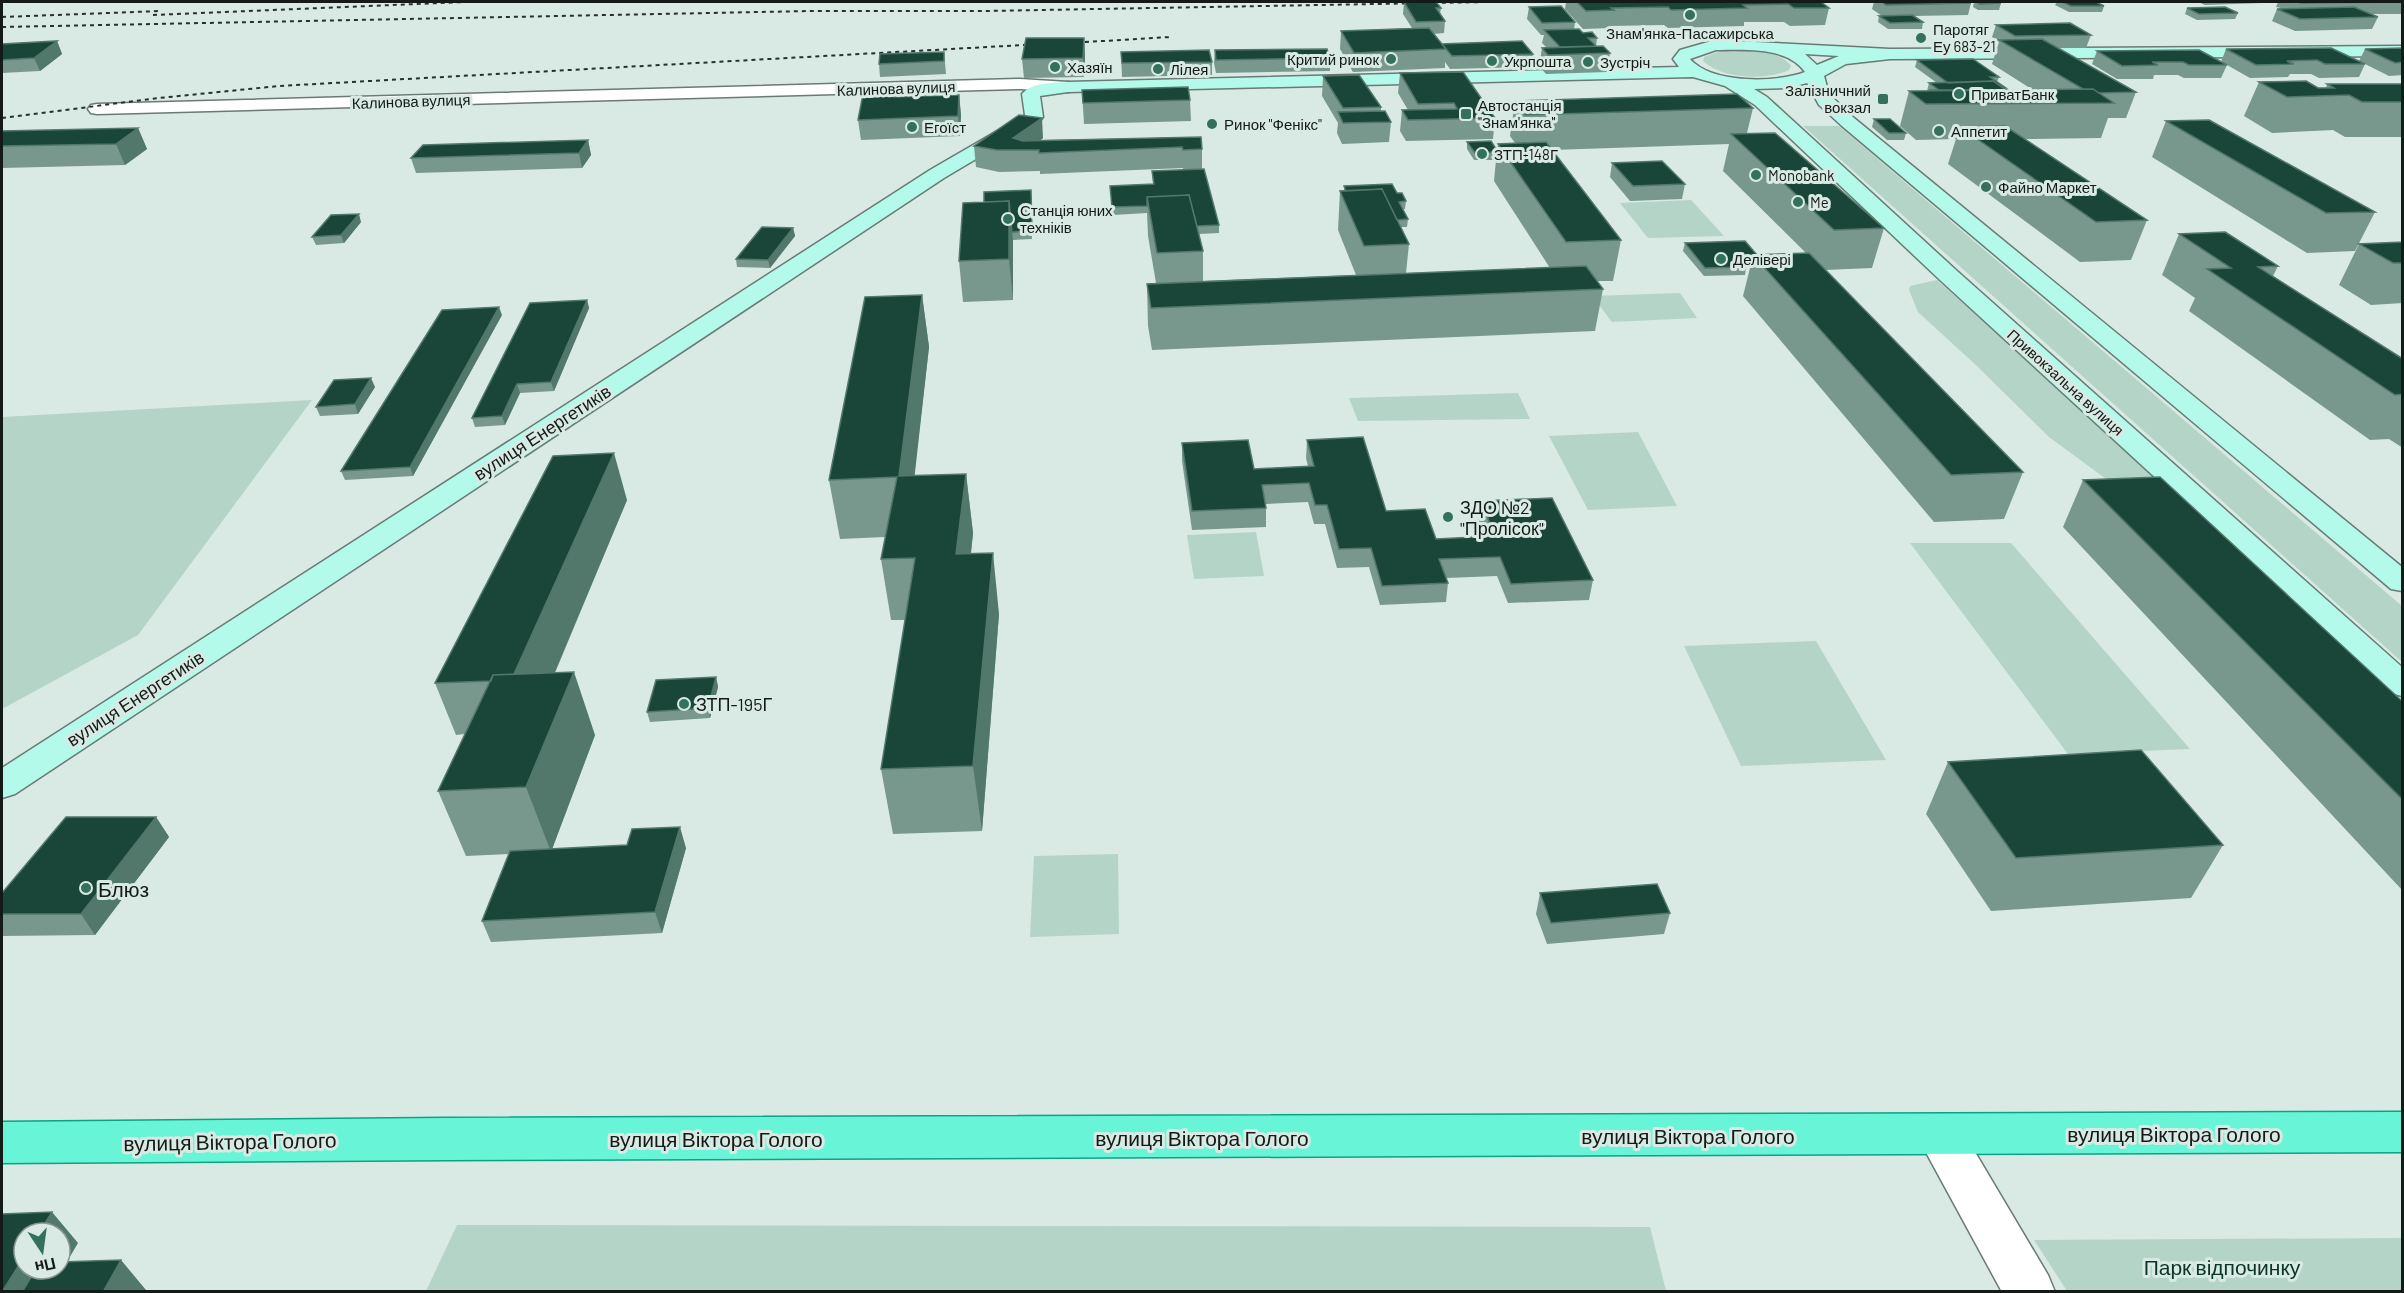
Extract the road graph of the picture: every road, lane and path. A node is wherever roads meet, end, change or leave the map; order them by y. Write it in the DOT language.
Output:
graph roads {
  1 [pos="1759,47"];
  2 [pos="2403,51"];
  3 [pos="1890,54"];
  4 [pos="1695,72"];
  5 [pos="1815,74"];
  6 [pos="1729,81"];
  7 [pos="1068,87"];
  8 [pos="97,110"];
  9 [pos="2403,582"];
  10 [pos="2403,685"];
  11 [pos="2,785"];
  12 [pos="2403,1132"];
  13 [pos="1939,1134"];
  14 [pos="2,1143"];
  15 [pos="2030,1292"];
  1 -- 3 [label="street"];
  1 -- 4 [label="street"];
  1 -- 5 [label="street"];
  2 -- 3 [label="street"];
  3 -- 5 [label="street"];
  4 -- 6 [label="street, Калинова вулиця"];
  4 -- 7 [label="street, Калинова вулиця"];
  5 -- 6 [label="street"];
  5 -- 9 [label="street"];
  6 -- 10 [label="street, Привокзальна вулиця"];
  7 -- 8 [label="street, Калинова вулиця"];
  7 -- 11 [label="street, вулиця Енергетиків"];
  12 -- 13 [label="main road, вулиця Віктора Голого"];
  13 -- 14 [label="main road, вулиця Віктора Голого"];
  13 -- 15 [label="street"];
}
